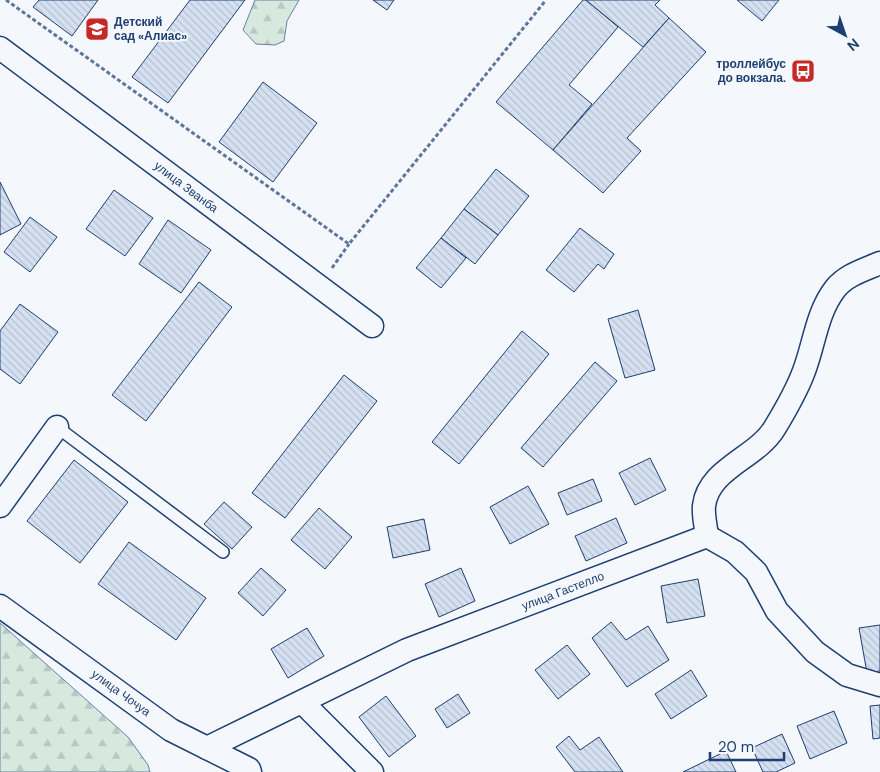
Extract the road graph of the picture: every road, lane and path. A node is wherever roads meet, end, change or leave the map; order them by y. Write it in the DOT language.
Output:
graph roads {
  1 [pos="6,0"];
  2 [pos="546,0"];
  3 [pos="0,48"];
  4 [pos="880,263"];
  5 [pos="372,326"];
  6 [pos="57,427"];
  7 [pos="0,506"];
  8 [pos="708,536"];
  9 [pos="224,552"];
  10 [pos="0,606"];
  11 [pos="880,685"];
  12 [pos="303,703"];
  13 [pos="207,748"];
  14 [pos="249,771"];
  15 [pos="372,772"];
  1 -- 2 [label="path"];
  3 -- 5 [label="street, улица Званба"];
  4 -- 8 [label="street"];
  6 -- 7 [label="street"];
  6 -- 9 [label="lane"];
  8 -- 11 [label="street"];
  8 -- 12 [label="street, улица Гастелло"];
  10 -- 13 [label="street, улица Чочуа"];
  12 -- 13 [label="street, улица Гастелло"];
  12 -- 15 [label="street"];
  13 -- 14 [label="street, улица Чочуа"];
}
